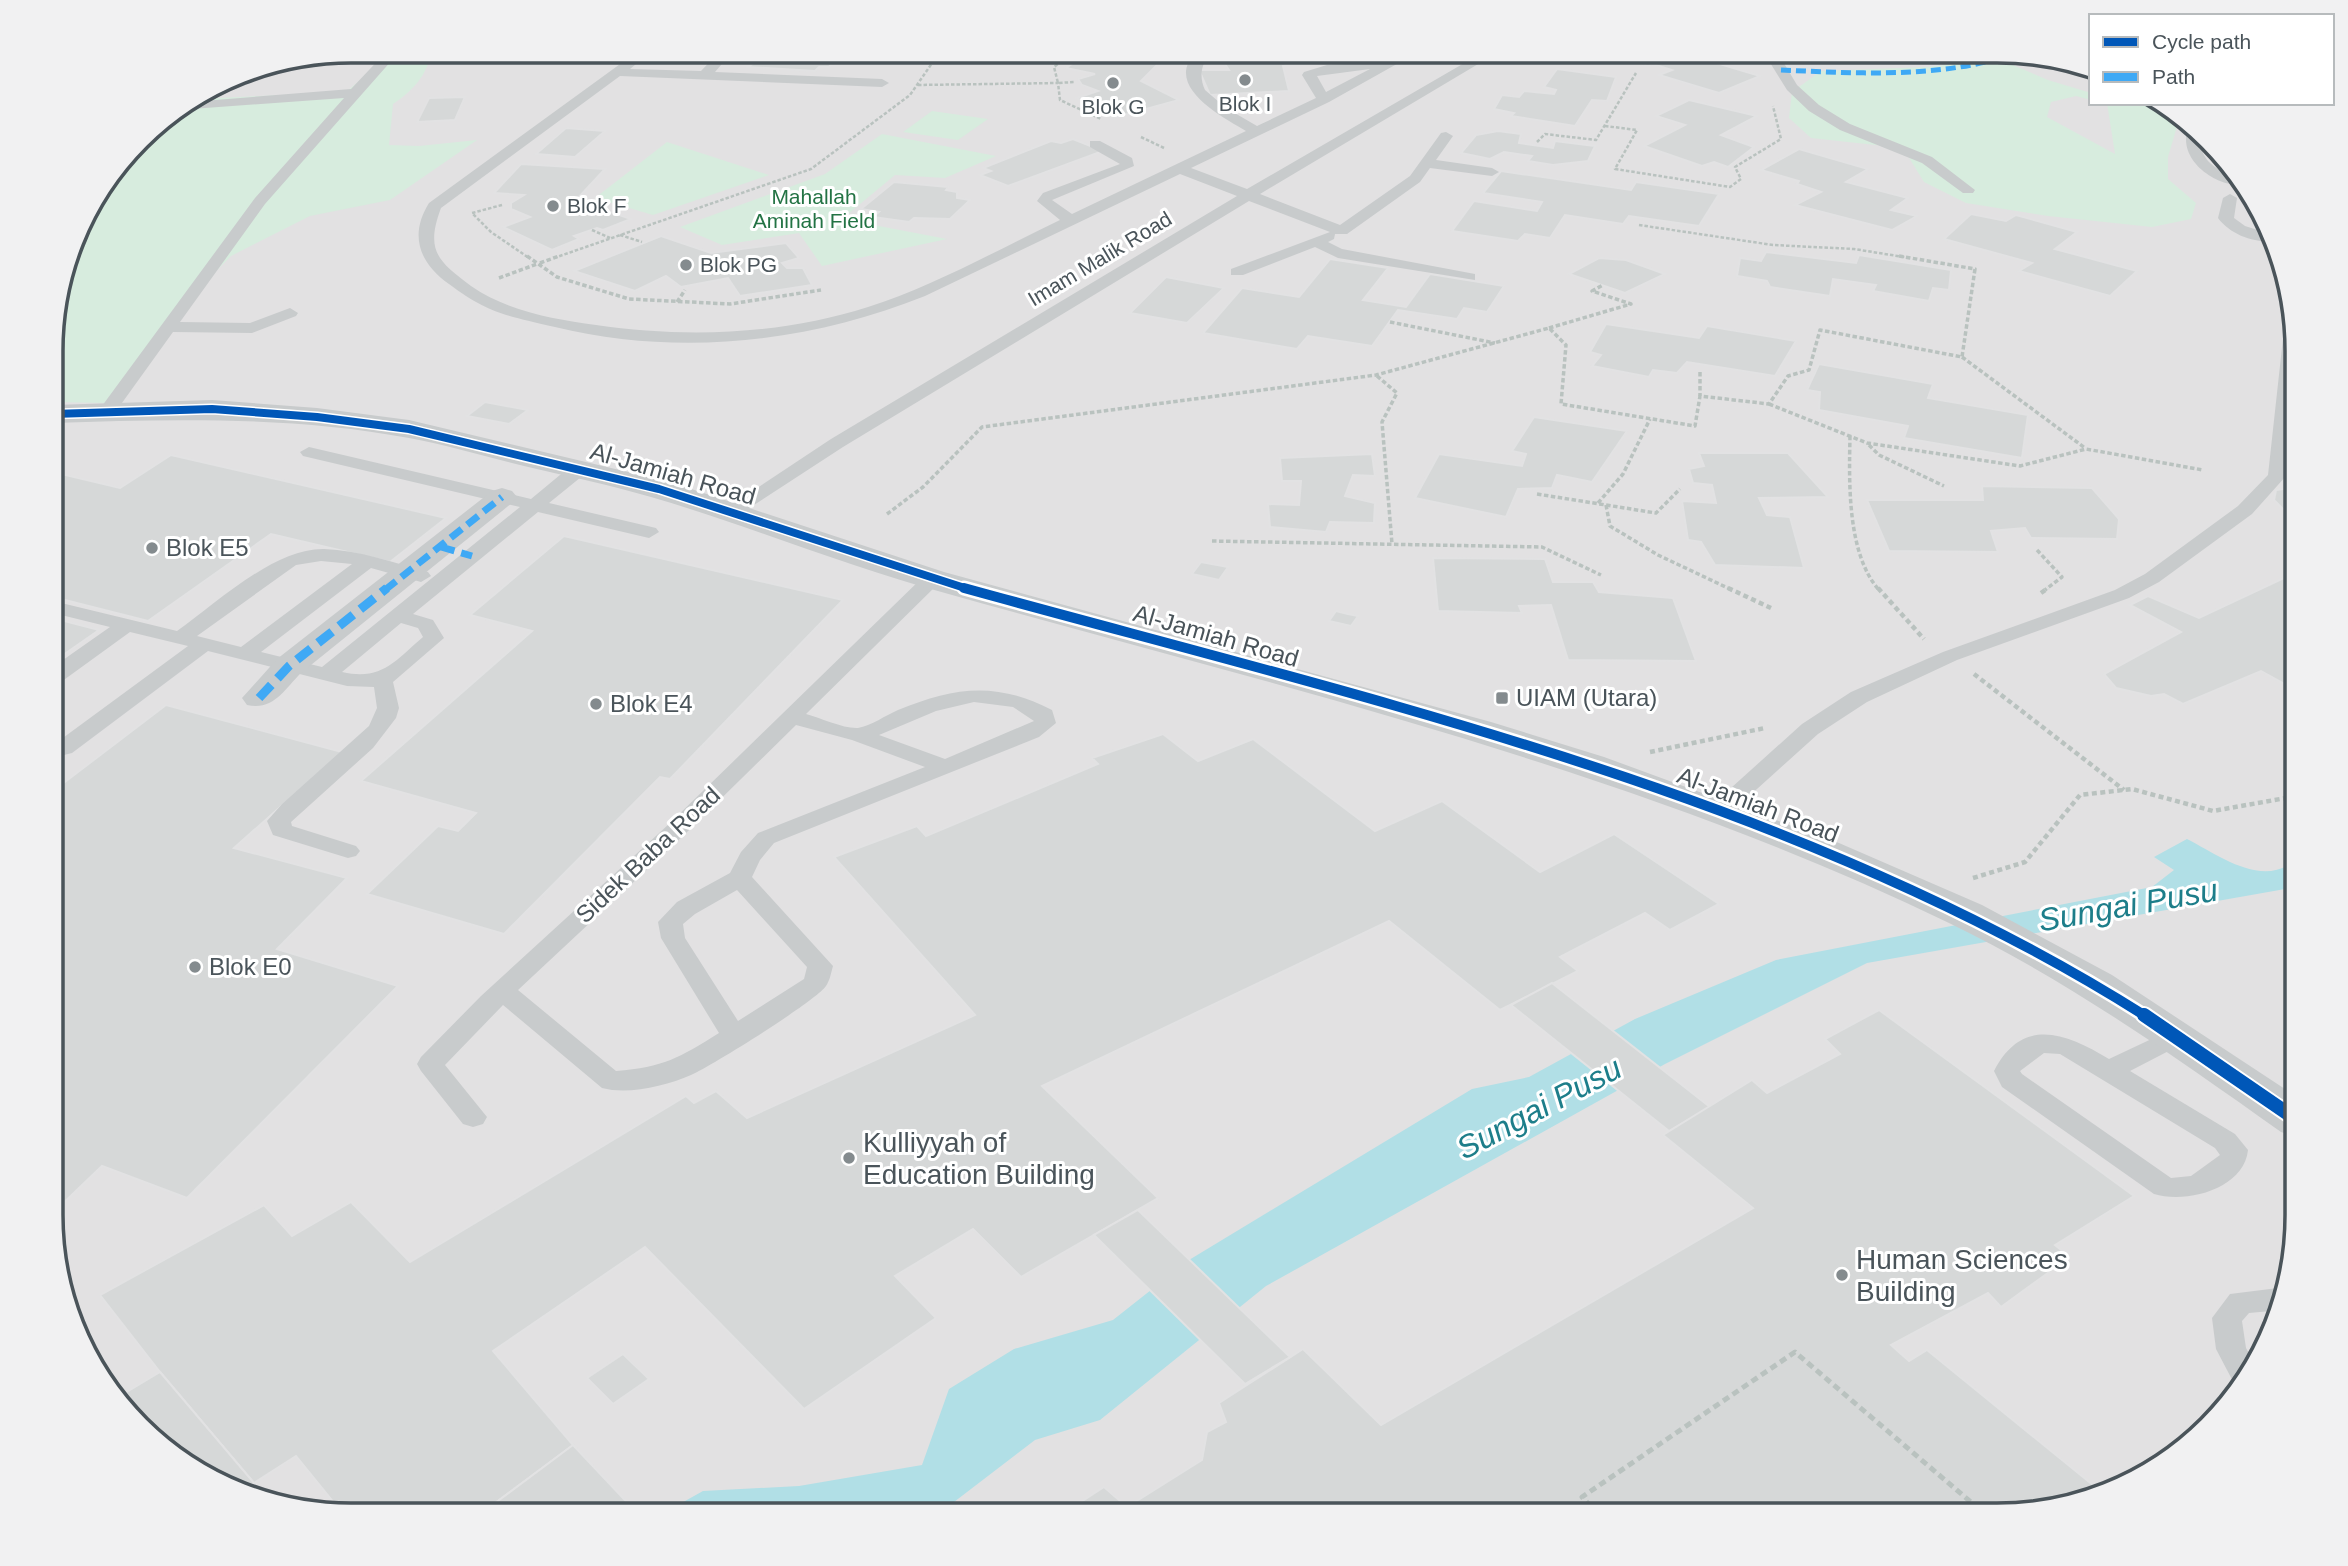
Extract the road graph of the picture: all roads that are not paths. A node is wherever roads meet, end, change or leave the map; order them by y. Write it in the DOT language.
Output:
graph roads {
  1 [pos="383,63"];
  2 [pos="631,63"];
  3 [pos="716,63"];
  4 [pos="1197,63"];
  5 [pos="1374,63"];
  6 [pos="1391,63"];
  7 [pos="1473,63"];
  8 [pos="1777,63"];
  9 [pos="620,72"];
  10 [pos="705,75"];
  11 [pos="882,83"];
  12 [pos="355,93"];
  13 [pos="1324,99"];
  14 [pos="202,105"];
  15 [pos="1255,131"];
  16 [pos="1446,136"];
  17 [pos="2194,141"];
  18 [pos="1095,144"];
  19 [pos="1427,163"];
  20 [pos="1178,168"];
  21 [pos="1492,173"];
  22 [pos="2226,177"];
  23 [pos="1030,188"];
  24 [pos="1968,190"];
  25 [pos="1245,195"];
  26 [pos="1048,196"];
  27 [pos="2230,198"];
  28 [pos="1069,219"];
  29 [pos="1342,231"];
  30 [pos="2261,236"];
  31 [pos="1315,241"];
  32 [pos="1237,272"];
  33 [pos="1469,277"];
  34 [pos="290,313"];
  35 [pos="168,327"];
  36 [pos="108,410"];
  37 [pos="63,413"];
  38 [pos="309,452"];
  39 [pos="579,469"];
  40 [pos="2285,476"];
  41 [pos="502,497"];
  42 [pos="534,505"];
  43 [pos="734,512"];
  44 [pos="649,532"];
  45 [pos="441,547"];
  46 [pos="472,556"];
  47 [pos="366,563"];
  48 [pos="408,573"];
  49 [pos="932,579"];
  50 [pos="441,581"];
  51 [pos="63,610"];
  52 [pos="397,616"];
  53 [pos="125,626"];
  54 [pos="179,639"];
  55 [pos="203,645"];
  56 [pos="244,655"];
  57 [pos="289,666"];
  58 [pos="63,670"];
  59 [pos="326,674"];
  60 [pos="382,681"];
  61 [pos="259,698"];
  62 [pos="790,717"];
  63 [pos="860,735"];
  64 [pos="64,748"];
  65 [pos="945,767"];
  66 [pos="1718,811"];
  67 [pos="348,851"];
  68 [pos="740,878"];
  69 [pos="503,991"];
  70 [pos="734,1035"];
  71 [pos="2177,1036"];
  72 [pos="2108,1071"];
  73 [pos="2285,1112"];
  74 [pos="473,1117"];
  75 [pos="2272,1299"];
  76 [pos="2241,1367"];
  1 -- 12 [label="lane"];
  2 -- 9 [label="lane"];
  3 -- 10 [label="lane"];
  4 -- 15 [label="lane"];
  5 -- 13 [label="lane"];
  6 -- 13 [label="lane"];
  7 -- 25 [label="lane, Imam Malik Road"];
  8 -- 24 [label="lane"];
  9 -- 10 [label="lane"];
  9 -- 28 [label="lane"];
  10 -- 11 [label="lane"];
  12 -- 14 [label="lane"];
  12 -- 35 [label="lane"];
  13 -- 15 [label="lane"];
  15 -- 20 [label="lane"];
  16 -- 19 [label="lane"];
  17 -- 22 [label="lane"];
  18 -- 26 [label="lane"];
  19 -- 21 [label="lane"];
  19 -- 29 [label="lane"];
  20 -- 25 [label="lane"];
  20 -- 28 [label="lane"];
  23 -- 26 [label="lane"];
  25 -- 29 [label="lane"];
  25 -- 43 [label="lane, Imam Malik Road"];
  26 -- 28 [label="lane"];
  27 -- 30 [label="lane"];
  29 -- 31 [label="lane"];
  31 -- 32 [label="lane"];
  31 -- 33 [label="lane"];
  34 -- 35 [label="lane"];
  35 -- 36 [label="lane"];
  36 -- 37 [label="street, Al-Jamiah Road"];
  36 -- 39 [label="street, Al-Jamiah Road"];
  38 -- 41 [label="lane"];
  39 -- 42 [label="lane"];
  39 -- 43 [label="street, Al-Jamiah Road"];
  40 -- 66 [label="lane"];
  41 -- 42 [label="lane"];
  41 -- 45 [label="street"];
  42 -- 44 [label="lane"];
  42 -- 46 [label="lane"];
  43 -- 49 [label="street, Al-Jamiah Road"];
  45 -- 46 [label="street"];
  45 -- 48 [label="street"];
  46 -- 50 [label="lane"];
  47 -- 48 [label="lane"];
  47 -- 54 [label="lane"];
  47 -- 56 [label="lane"];
  48 -- 50 [label="lane"];
  48 -- 57 [label="street"];
  49 -- 62 [label="lane, Sidek Baba Road"];
  49 -- 66 [label="street, Al-Jamiah Road"];
  50 -- 52 [label="lane"];
  51 -- 53 [label="lane"];
  52 -- 59 [label="lane"];
  52 -- 60 [label="lane"];
  53 -- 54 [label="lane"];
  53 -- 58 [label="lane"];
  54 -- 55 [label="lane"];
  55 -- 56 [label="lane"];
  55 -- 64 [label="lane"];
  56 -- 57 [label="lane"];
  57 -- 59 [label="lane"];
  57 -- 61 [label="street"];
  59 -- 60 [label="lane"];
  60 -- 67 [label="lane"];
  62 -- 63 [label="lane"];
  62 -- 69 [label="lane, Sidek Baba Road"];
  63 -- 65 [label="lane"];
  63 -- 65 [label="lane"];
  65 -- 68 [label="lane"];
  66 -- 71 [label="street, Al-Jamiah Road"];
  68 -- 70 [label="lane"];
  68 -- 70 [label="lane"];
  69 -- 70 [label="lane"];
  69 -- 74 [label="lane, Sidek Baba Road"];
  71 -- 72 [label="lane"];
  71 -- 73 [label="street, Al-Jamiah Road"];
  72 -- 72 [label="lane"];
  75 -- 76 [label="lane"];
}
